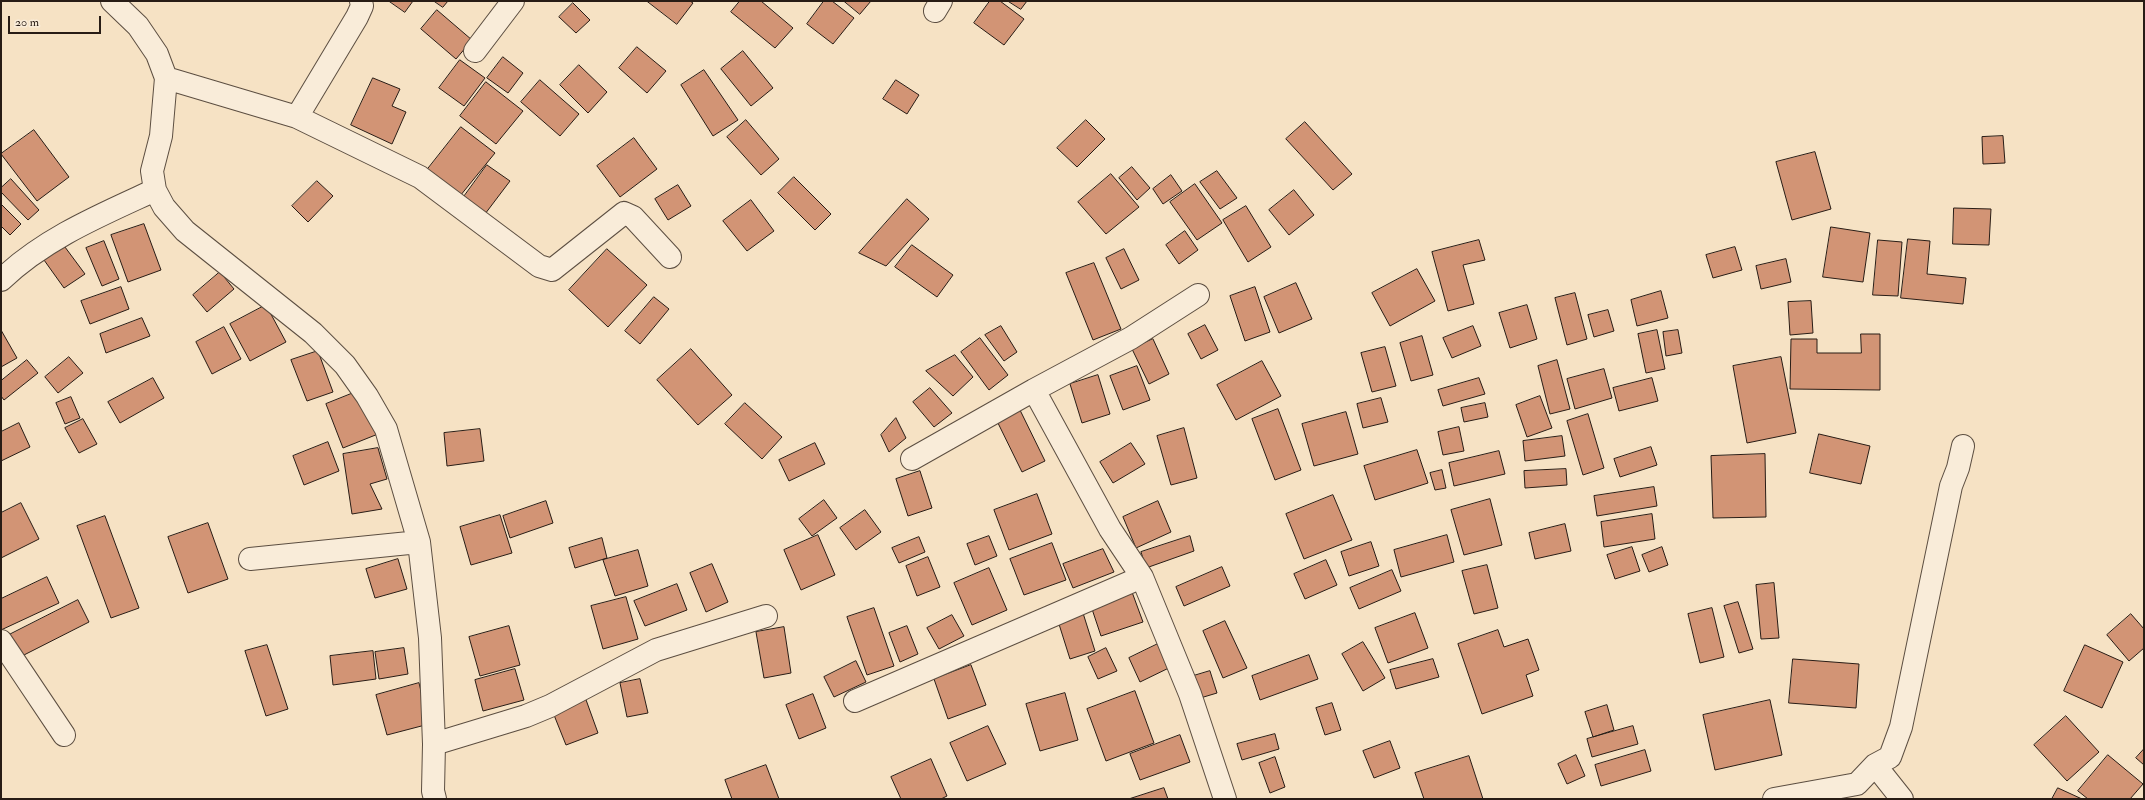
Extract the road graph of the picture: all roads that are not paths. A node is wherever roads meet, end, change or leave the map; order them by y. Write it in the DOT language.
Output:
graph roads {
  1 [pos="112,1"];
  2 [pos="361,1"];
  3 [pos="513,1"];
  4 [pos="475,51"];
  5 [pos="166,78"];
  6 [pos="297,117"];
  7 [pos="155,190"];
  8 [pos="670,257"];
  9 [pos="1,280"];
  10 [pos="1198,295"];
  11 [pos="1034,390"];
  12 [pos="1963,446"];
  13 [pos="912,458"];
  14 [pos="419,542"];
  15 [pos="250,559"];
  16 [pos="1142,577"];
  17 [pos="766,616"];
  18 [pos="1,641"];
  19 [pos="855,701"];
  20 [pos="64,735"];
  21 [pos="434,744"];
  22 [pos="1876,765"];
  23 [pos="435,799"];
  24 [pos="1225,799"];
  25 [pos="1774,799"];
  26 [pos="1902,799"];
  1 -- 5 [label="street"];
  2 -- 6 [label="street"];
  3 -- 4 [label="street"];
  5 -- 6 [label="street"];
  5 -- 7 [label="street"];
  6 -- 8 [label="street"];
  7 -- 9 [label="street"];
  7 -- 14 [label="street"];
  10 -- 11 [label="street"];
  11 -- 13 [label="street"];
  11 -- 16 [label="street"];
  12 -- 22 [label="street"];
  14 -- 15 [label="street"];
  14 -- 21 [label="street"];
  16 -- 19 [label="street"];
  16 -- 24 [label="street"];
  17 -- 21 [label="street"];
  18 -- 20 [label="street"];
  21 -- 23 [label="street"];
  22 -- 25 [label="street"];
  22 -- 26 [label="street"];
}
